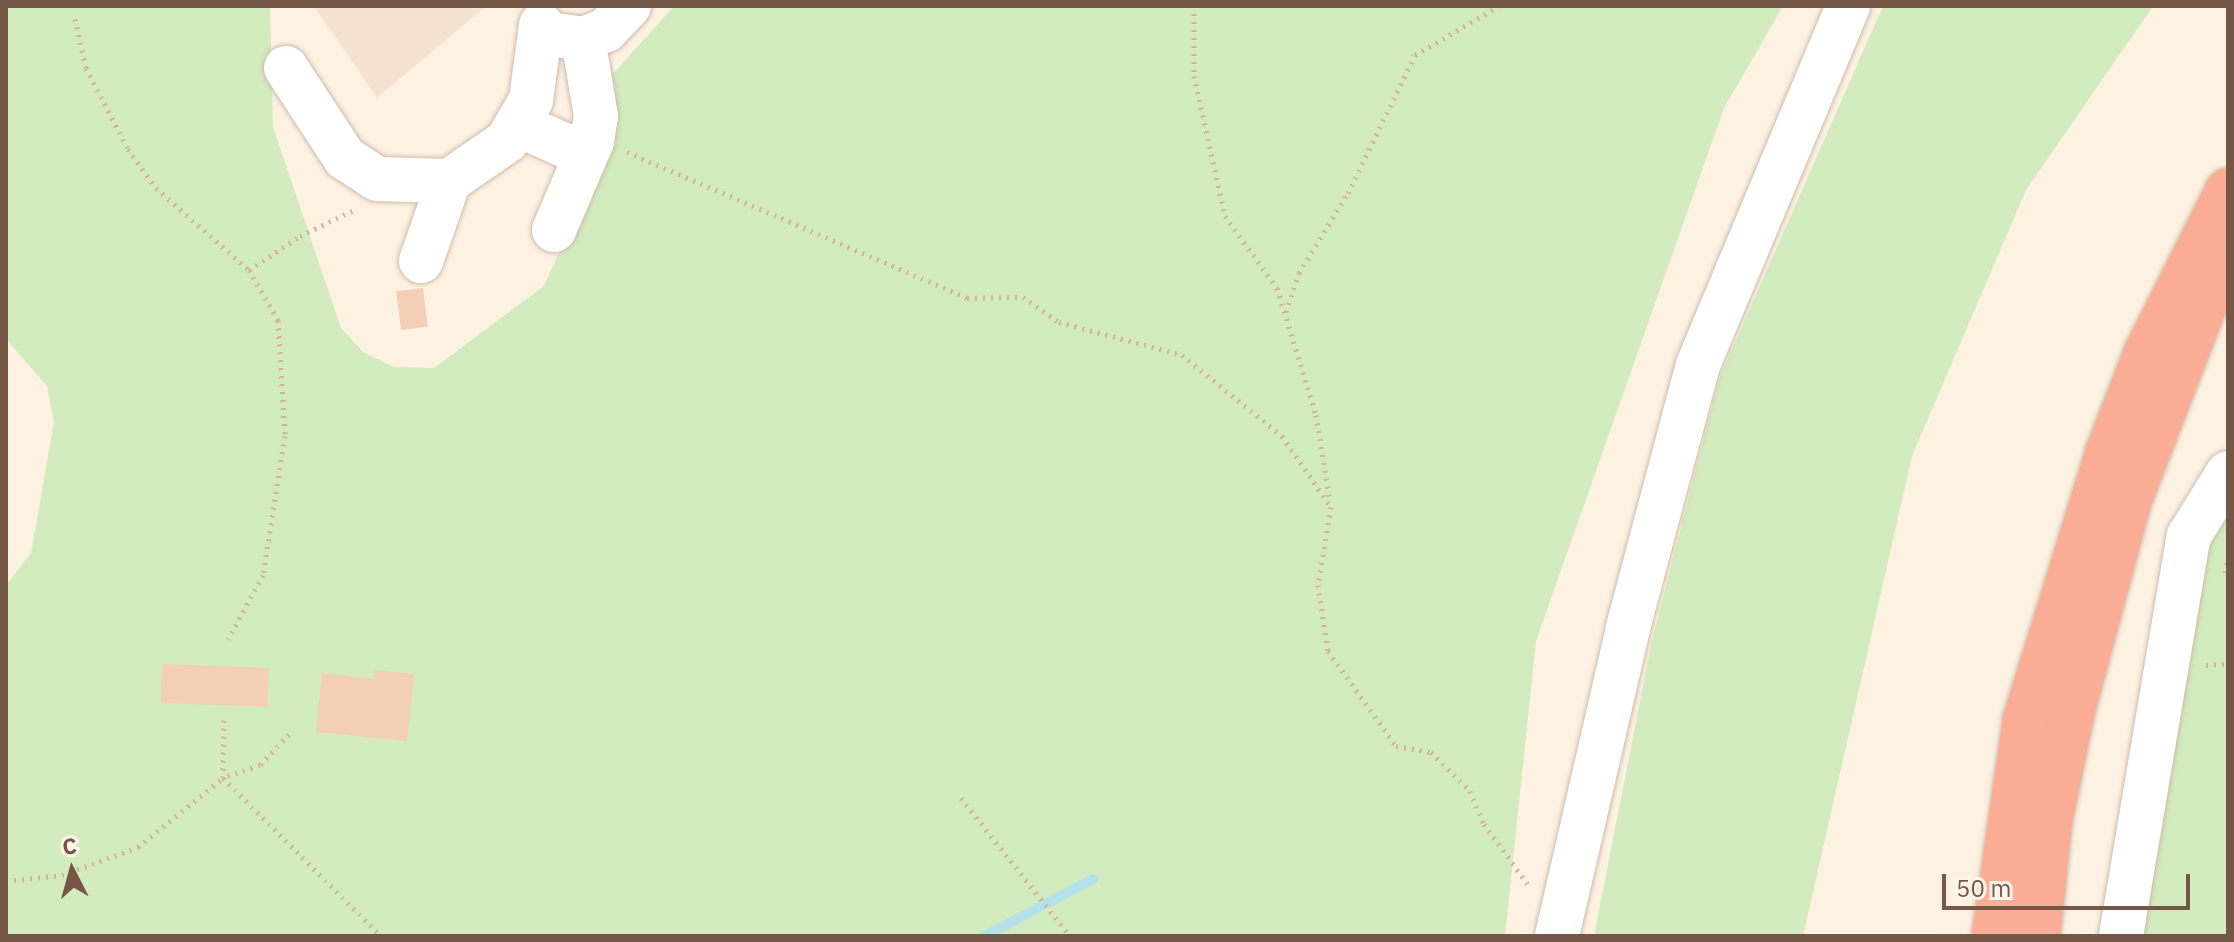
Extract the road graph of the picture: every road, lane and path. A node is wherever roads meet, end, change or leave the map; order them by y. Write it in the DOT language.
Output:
graph roads {
  1 [pos="629,6"];
  2 [pos="1194,6"];
  3 [pos="1499,6"];
  4 [pos="1848,6"];
  5 [pos="530,16"];
  6 [pos="75,19"];
  7 [pos="583,39"];
  8 [pos="286,68"];
  9 [pos="517,124"];
  10 [pos="590,146"];
  11 [pos="449,181"];
  12 [pos="2228,190"];
  13 [pos="370,204"];
  14 [pos="554,230"];
  15 [pos="421,261"];
  16 [pos="2228,268"];
  17 [pos="249,270"];
  18 [pos="1285,314"];
  19 [pos="2228,473"];
  20 [pos="1331,507"];
  21 [pos="228,639"];
  22 [pos="2228,664"];
  23 [pos="2205,665"];
  24 [pos="224,715"];
  25 [pos="289,734"];
  26 [pos="223,778"];
  27 [pos="961,798"];
  28 [pos="6,881"];
  29 [pos="1558,930"];
  30 [pos="381,936"];
  31 [pos="1070,936"];
  32 [pos="1994,936"];
  33 [pos="2038,936"];
  34 [pos="2121,936"];
  1 -- 7 [label="street"];
  2 -- 18 [label="path"];
  3 -- 18 [label="path"];
  4 -- 29 [label="street"];
  5 -- 7 [label="street"];
  5 -- 9 [label="street"];
  6 -- 17 [label="path"];
  7 -- 10 [label="street"];
  8 -- 11 [label="street"];
  9 -- 10 [label="street"];
  9 -- 11 [label="street"];
  10 -- 14 [label="street"];
  10 -- 20 [label="path"];
  11 -- 15 [label="street"];
  12 -- 32 [label="highway"];
  13 -- 17 [label="path"];
  16 -- 33 [label="highway"];
  17 -- 21 [label="path"];
  18 -- 20 [label="path"];
  19 -- 34 [label="street"];
  20 -- 29 [label="path"];
  22 -- 23 [label="path"];
  24 -- 26 [label="path"];
  25 -- 26 [label="path"];
  26 -- 28 [label="path"];
  26 -- 30 [label="path"];
  27 -- 31 [label="path"];
}
